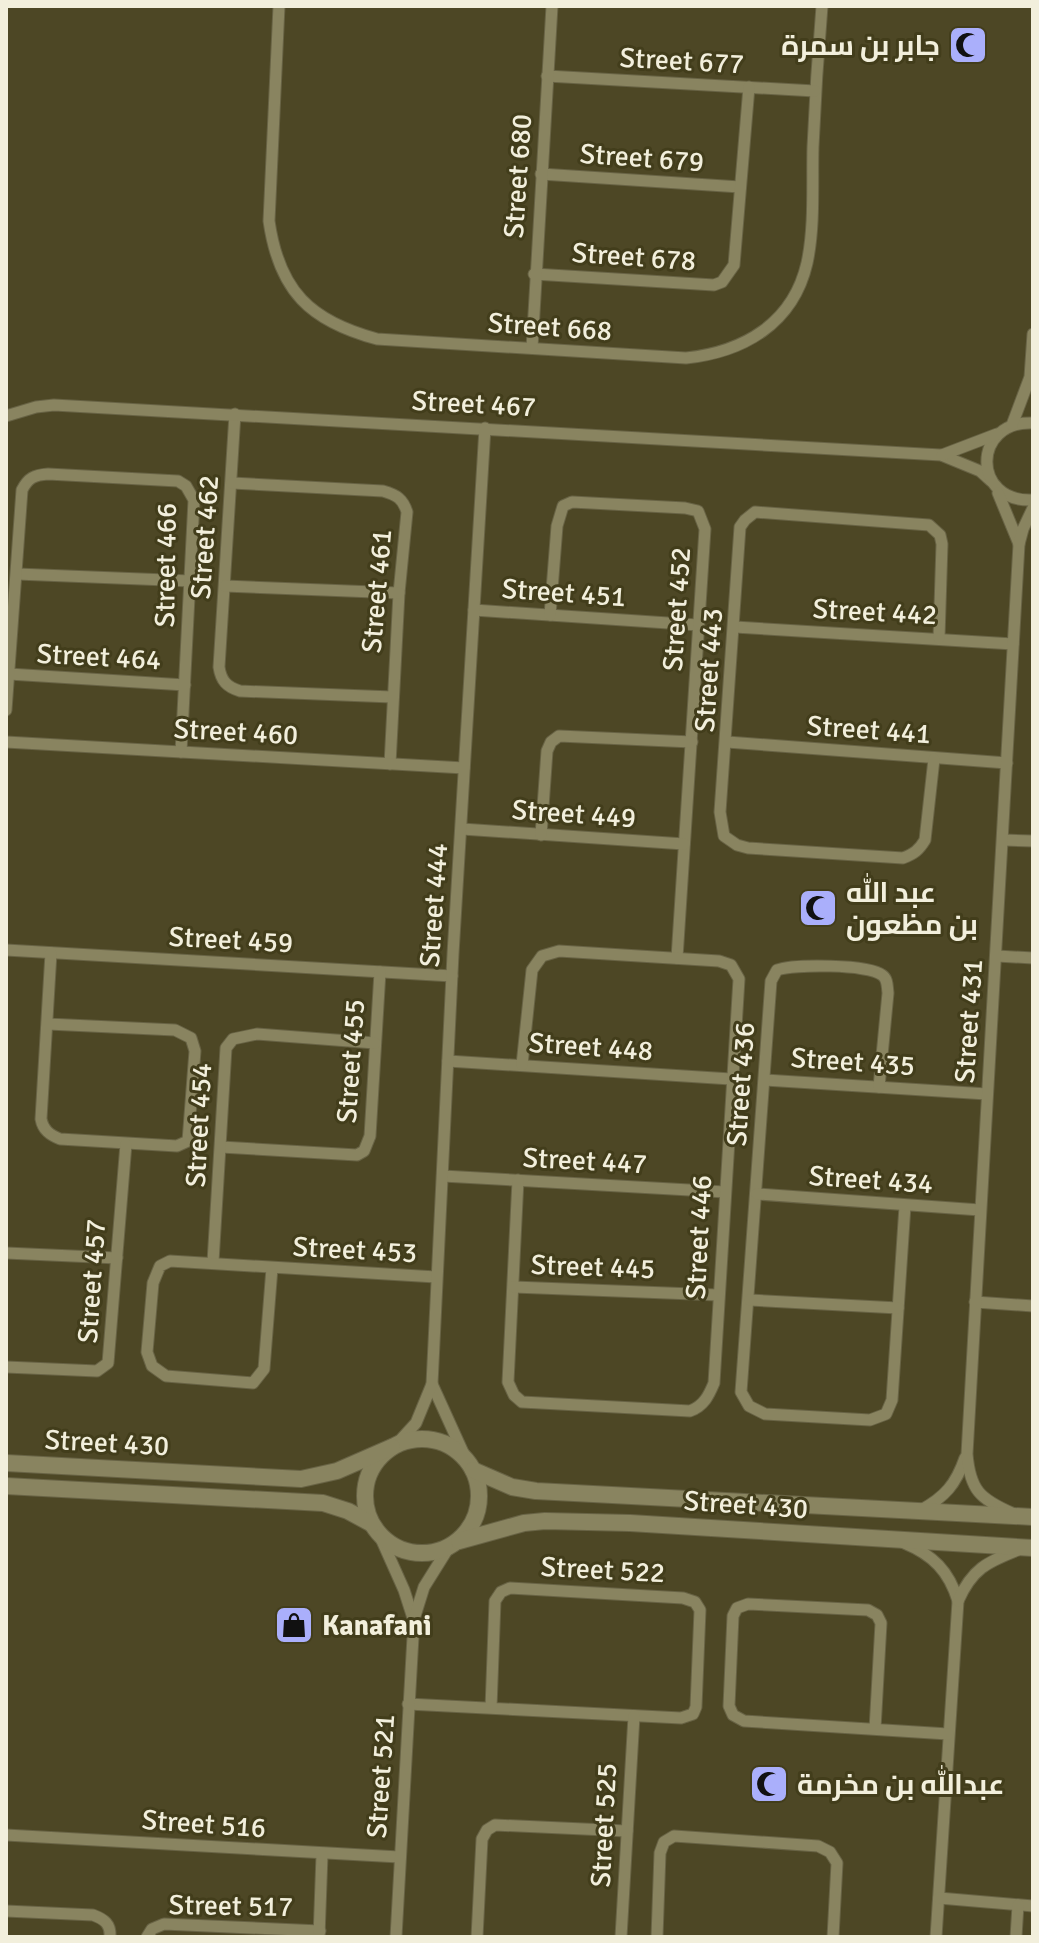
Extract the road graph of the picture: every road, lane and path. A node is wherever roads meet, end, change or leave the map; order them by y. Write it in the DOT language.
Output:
graph roads {
  1 [pos="279,6"];
  2 [pos="552,6"];
  3 [pos="822,6"];
  4 [pos="547,76"];
  5 [pos="749,87"];
  6 [pos="815,91"];
  7 [pos="541,174"];
  8 [pos="740,187"];
  9 [pos="534,274"];
  10 [pos="1033,334"];
  11 [pos="532,348"];
  12 [pos="1031,381"];
  13 [pos="235,414"];
  14 [pos="6,416"];
  15 [pos="1033,423"];
  16 [pos="1012,425"];
  17 [pos="485,428"];
  18 [pos="999,433"];
  19 [pos="941,455"];
  20 [pos="232,483"];
  21 [pos="993,483"];
  22 [pos="1033,500"];
  23 [pos="1033,508"];
  24 [pos="1019,544"];
  25 [pos="17,574"];
  26 [pos="191,581"];
  27 [pos="225,586"];
  28 [pos="399,593"];
  29 [pos="474,610"];
  30 [pos="550,615"];
  31 [pos="698,625"];
  32 [pos="735,627"];
  33 [pos="939,638"];
  34 [pos="1013,644"];
  35 [pos="9,674"];
  36 [pos="185,685"];
  37 [pos="392,697"];
  38 [pos="6,710"];
  39 [pos="6,742"];
  40 [pos="692,742"];
  41 [pos="727,742"];
  42 [pos="181,752"];
  43 [pos="934,759"];
  44 [pos="1007,763"];
  45 [pos="390,764"];
  46 [pos="464,768"];
  47 [pos="462,829"];
  48 [pos="541,835"];
  49 [pos="1004,840"];
  50 [pos="1033,841"];
  51 [pos="684,844"];
  52 [pos="6,950"];
  53 [pos="51,953"];
  54 [pos="997,956"];
  55 [pos="677,958"];
  56 [pos="1033,958"];
  57 [pos="380,972"];
  58 [pos="452,976"];
  59 [pos="48,1024"];
  60 [pos="375,1043"];
  61 [pos="448,1061"];
  62 [pos="522,1065"];
  63 [pos="731,1079"];
  64 [pos="765,1080"];
  65 [pos="879,1087"];
  66 [pos="987,1094"];
  67 [pos="126,1144"];
  68 [pos="221,1147"];
  69 [pos="443,1176"];
  70 [pos="518,1180"];
  71 [pos="725,1192"];
  72 [pos="757,1194"];
  73 [pos="905,1206"];
  74 [pos="980,1210"];
  75 [pos="6,1253"];
  76 [pos="117,1258"];
  77 [pos="213,1262"];
  78 [pos="272,1268"];
  79 [pos="436,1277"];
  80 [pos="514,1287"];
  81 [pos="718,1295"];
  82 [pos="750,1300"];
  83 [pos="975,1302"];
  84 [pos="1033,1306"];
  85 [pos="898,1308"];
  86 [pos="6,1367"];
  87 [pos="432,1384"];
  88 [pos="394,1446"];
  89 [pos="967,1454"];
  90 [pos="6,1463"];
  91 [pos="470,1464"];
  92 [pos="6,1486"];
  93 [pos="919,1511"];
  94 [pos="1025,1516"];
  95 [pos="375,1529"];
  96 [pos="897,1541"];
  97 [pos="454,1544"];
  98 [pos="1028,1548"];
  99 [pos="958,1601"];
  100 [pos="414,1619"];
  101 [pos="408,1704"];
  102 [pos="491,1708"];
  103 [pos="634,1716"];
  104 [pos="875,1729"];
  105 [pos="948,1734"];
  106 [pos="627,1831"];
  107 [pos="6,1835"];
  108 [pos="322,1855"];
  109 [pos="399,1857"];
  110 [pos="939,1898"];
  111 [pos="1018,1905"];
  112 [pos="1033,1906"];
  113 [pos="6,1911"];
  114 [pos="319,1934"];
  115 [pos="110,1937"];
  116 [pos="147,1937"];
  117 [pos="396,1937"];
  118 [pos="477,1937"];
  119 [pos="621,1937"];
  120 [pos="657,1937"];
  121 [pos="833,1937"];
  122 [pos="936,1937"];
  123 [pos="1016,1937"];
  1 -- 11 [label="street, Street 668"];
  2 -- 4 [label="street, Street 680"];
  3 -- 6 [label="street, Street 668"];
  4 -- 5 [label="street, Street 677"];
  4 -- 7 [label="street, Street 680"];
  5 -- 6 [label="street, Street 677"];
  5 -- 8 [label="street, Street 678"];
  6 -- 11 [label="street, Street 668"];
  7 -- 8 [label="street, Street 679"];
  7 -- 9 [label="street, Street 680"];
  8 -- 9 [label="street, Street 678"];
  9 -- 11 [label="street, Street 680"];
  10 -- 12 [label="street"];
  12 -- 16 [label="street"];
  13 -- 14 [label="street, Street 467"];
  13 -- 17 [label="street, Street 467"];
  13 -- 20 [label="street, Street 462"];
  15 -- 16 [label="street"];
  16 -- 18 [label="street, Street 467"];
  17 -- 19 [label="street, Street 467"];
  17 -- 29 [label="street, Street 444"];
  18 -- 19 [label="street, Street 467"];
  18 -- 21 [label="street"];
  19 -- 21 [label="street, Street 467"];
  20 -- 27 [label="street, Street 462"];
  20 -- 28 [label="street, Street 461"];
  21 -- 22 [label="street, Street 467"];
  21 -- 24 [label="street, Street 431"];
  23 -- 24 [label="street, Street 431"];
  24 -- 34 [label="street, Street 431"];
  25 -- 26 [label="street"];
  25 -- 26 [label="street, Street 466"];
  25 -- 35 [label="street, Street 466"];
  26 -- 36 [label="street, Street 466"];
  27 -- 28 [label="street"];
  27 -- 37 [label="street, Street 462"];
  28 -- 37 [label="street, Street 461"];
  29 -- 30 [label="street, Street 451"];
  29 -- 46 [label="street, Street 444"];
  30 -- 31 [label="street, Street 451"];
  30 -- 31 [label="street, Street 452"];
  31 -- 40 [label="street, Street 452"];
  32 -- 33 [label="street, Street 442"];
  32 -- 33 [label="street, Street 443"];
  32 -- 41 [label="street, Street 443"];
  33 -- 34 [label="street, Street 442"];
  34 -- 44 [label="street, Street 431"];
  35 -- 36 [label="street, Street 464"];
  35 -- 38 [label="street, Street 466"];
  36 -- 42 [label="street, Street 466"];
  37 -- 45 [label="street, Street 461"];
  39 -- 42 [label="street, Street 460"];
  40 -- 48 [label="street"];
  40 -- 51 [label="street, Street 452"];
  41 -- 43 [label="street, Street 441"];
  41 -- 43 [label="street, Street 443"];
  42 -- 45 [label="street, Street 460"];
  43 -- 44 [label="street, Street 441"];
  44 -- 49 [label="street, Street 431"];
  45 -- 46 [label="street, Street 460"];
  46 -- 47 [label="street, Street 444"];
  47 -- 48 [label="street, Street 449"];
  47 -- 58 [label="street, Street 444"];
  48 -- 51 [label="street, Street 449"];
  49 -- 50 [label="street"];
  49 -- 54 [label="street, Street 431"];
  51 -- 55 [label="street, Street 452"];
  52 -- 53 [label="street, Street 459"];
  53 -- 57 [label="street, Street 459"];
  53 -- 59 [label="street"];
  54 -- 56 [label="street"];
  54 -- 66 [label="street, Street 431"];
  55 -- 62 [label="street, Street 446"];
  55 -- 63 [label="street, Street 446"];
  57 -- 58 [label="street, Street 459"];
  57 -- 60 [label="street, Street 455"];
  58 -- 61 [label="street, Street 444"];
  59 -- 67 [label="street"];
  59 -- 67 [label="street"];
  60 -- 68 [label="street, Street 454"];
  60 -- 68 [label="street, Street 455"];
  61 -- 62 [label="street, Street 448"];
  61 -- 69 [label="street, Street 444"];
  62 -- 63 [label="street, Street 448"];
  63 -- 71 [label="street, Street 446"];
  64 -- 65 [label="street, Street 435"];
  64 -- 65 [label="street, Street 436"];
  64 -- 72 [label="street, Street 436"];
  65 -- 66 [label="street, Street 435"];
  66 -- 74 [label="street, Street 431"];
  67 -- 76 [label="street, Street 457"];
  68 -- 77 [label="street, Street 454"];
  69 -- 70 [label="street, Street 447"];
  69 -- 79 [label="street, Street 444"];
  70 -- 71 [label="street, Street 447"];
  70 -- 80 [label="street, Street 446"];
  71 -- 81 [label="street, Street 446"];
  72 -- 73 [label="street, Street 434"];
  72 -- 82 [label="street, Street 436"];
  73 -- 74 [label="street, Street 434"];
  73 -- 85 [label="street, Street 436"];
  74 -- 83 [label="street, Street 431"];
  75 -- 76 [label="street"];
  76 -- 86 [label="street, Street 457"];
  77 -- 78 [label="street, Street 453"];
  77 -- 78 [label="street, Street 453"];
  78 -- 79 [label="street, Street 453"];
  79 -- 87 [label="street, Street 444"];
  80 -- 81 [label="street, Street 445"];
  80 -- 81 [label="street, Street 446"];
  82 -- 85 [label="street"];
  82 -- 85 [label="street, Street 436"];
  83 -- 84 [label="street"];
  83 -- 89 [label="street, Street 431"];
  87 -- 88 [label="street, Street 444"];
  87 -- 91 [label="street, Street 444"];
  88 -- 90 [label="street, Street 430"];
  88 -- 91 [label="street"];
  88 -- 95 [label="street"];
  89 -- 93 [label="street, Street 431"];
  89 -- 94 [label="street, Street 431"];
  91 -- 93 [label="street, Street 430"];
  91 -- 97 [label="street"];
  92 -- 95 [label="street, Street 430"];
  93 -- 94 [label="street, Street 430"];
  95 -- 97 [label="street"];
  95 -- 100 [label="street, Street 521"];
  96 -- 97 [label="street, Street 430"];
  96 -- 98 [label="street, Street 430"];
  96 -- 99 [label="street"];
  97 -- 100 [label="street, Street 521"];
  98 -- 99 [label="street"];
  99 -- 105 [label="street"];
  100 -- 101 [label="street, Street 521"];
  101 -- 102 [label="street, Street 522"];
  101 -- 109 [label="street, Street 521"];
  102 -- 103 [label="street, Street 522"];
  102 -- 103 [label="street, Street 522"];
  103 -- 106 [label="street, Street 525"];
  104 -- 104 [label="street"];
  104 -- 105 [label="street"];
  105 -- 110 [label="street"];
  106 -- 118 [label="street"];
  106 -- 119 [label="street, Street 525"];
  107 -- 108 [label="street, Street 516"];
  108 -- 109 [label="street, Street 516"];
  108 -- 114 [label="street"];
  109 -- 117 [label="street, Street 521"];
  110 -- 111 [label="street"];
  110 -- 122 [label="street"];
  111 -- 112 [label="street"];
  111 -- 123 [label="street"];
  113 -- 115 [label="street"];
  114 -- 116 [label="street, Street 517"];
  120 -- 121 [label="street"];
}
